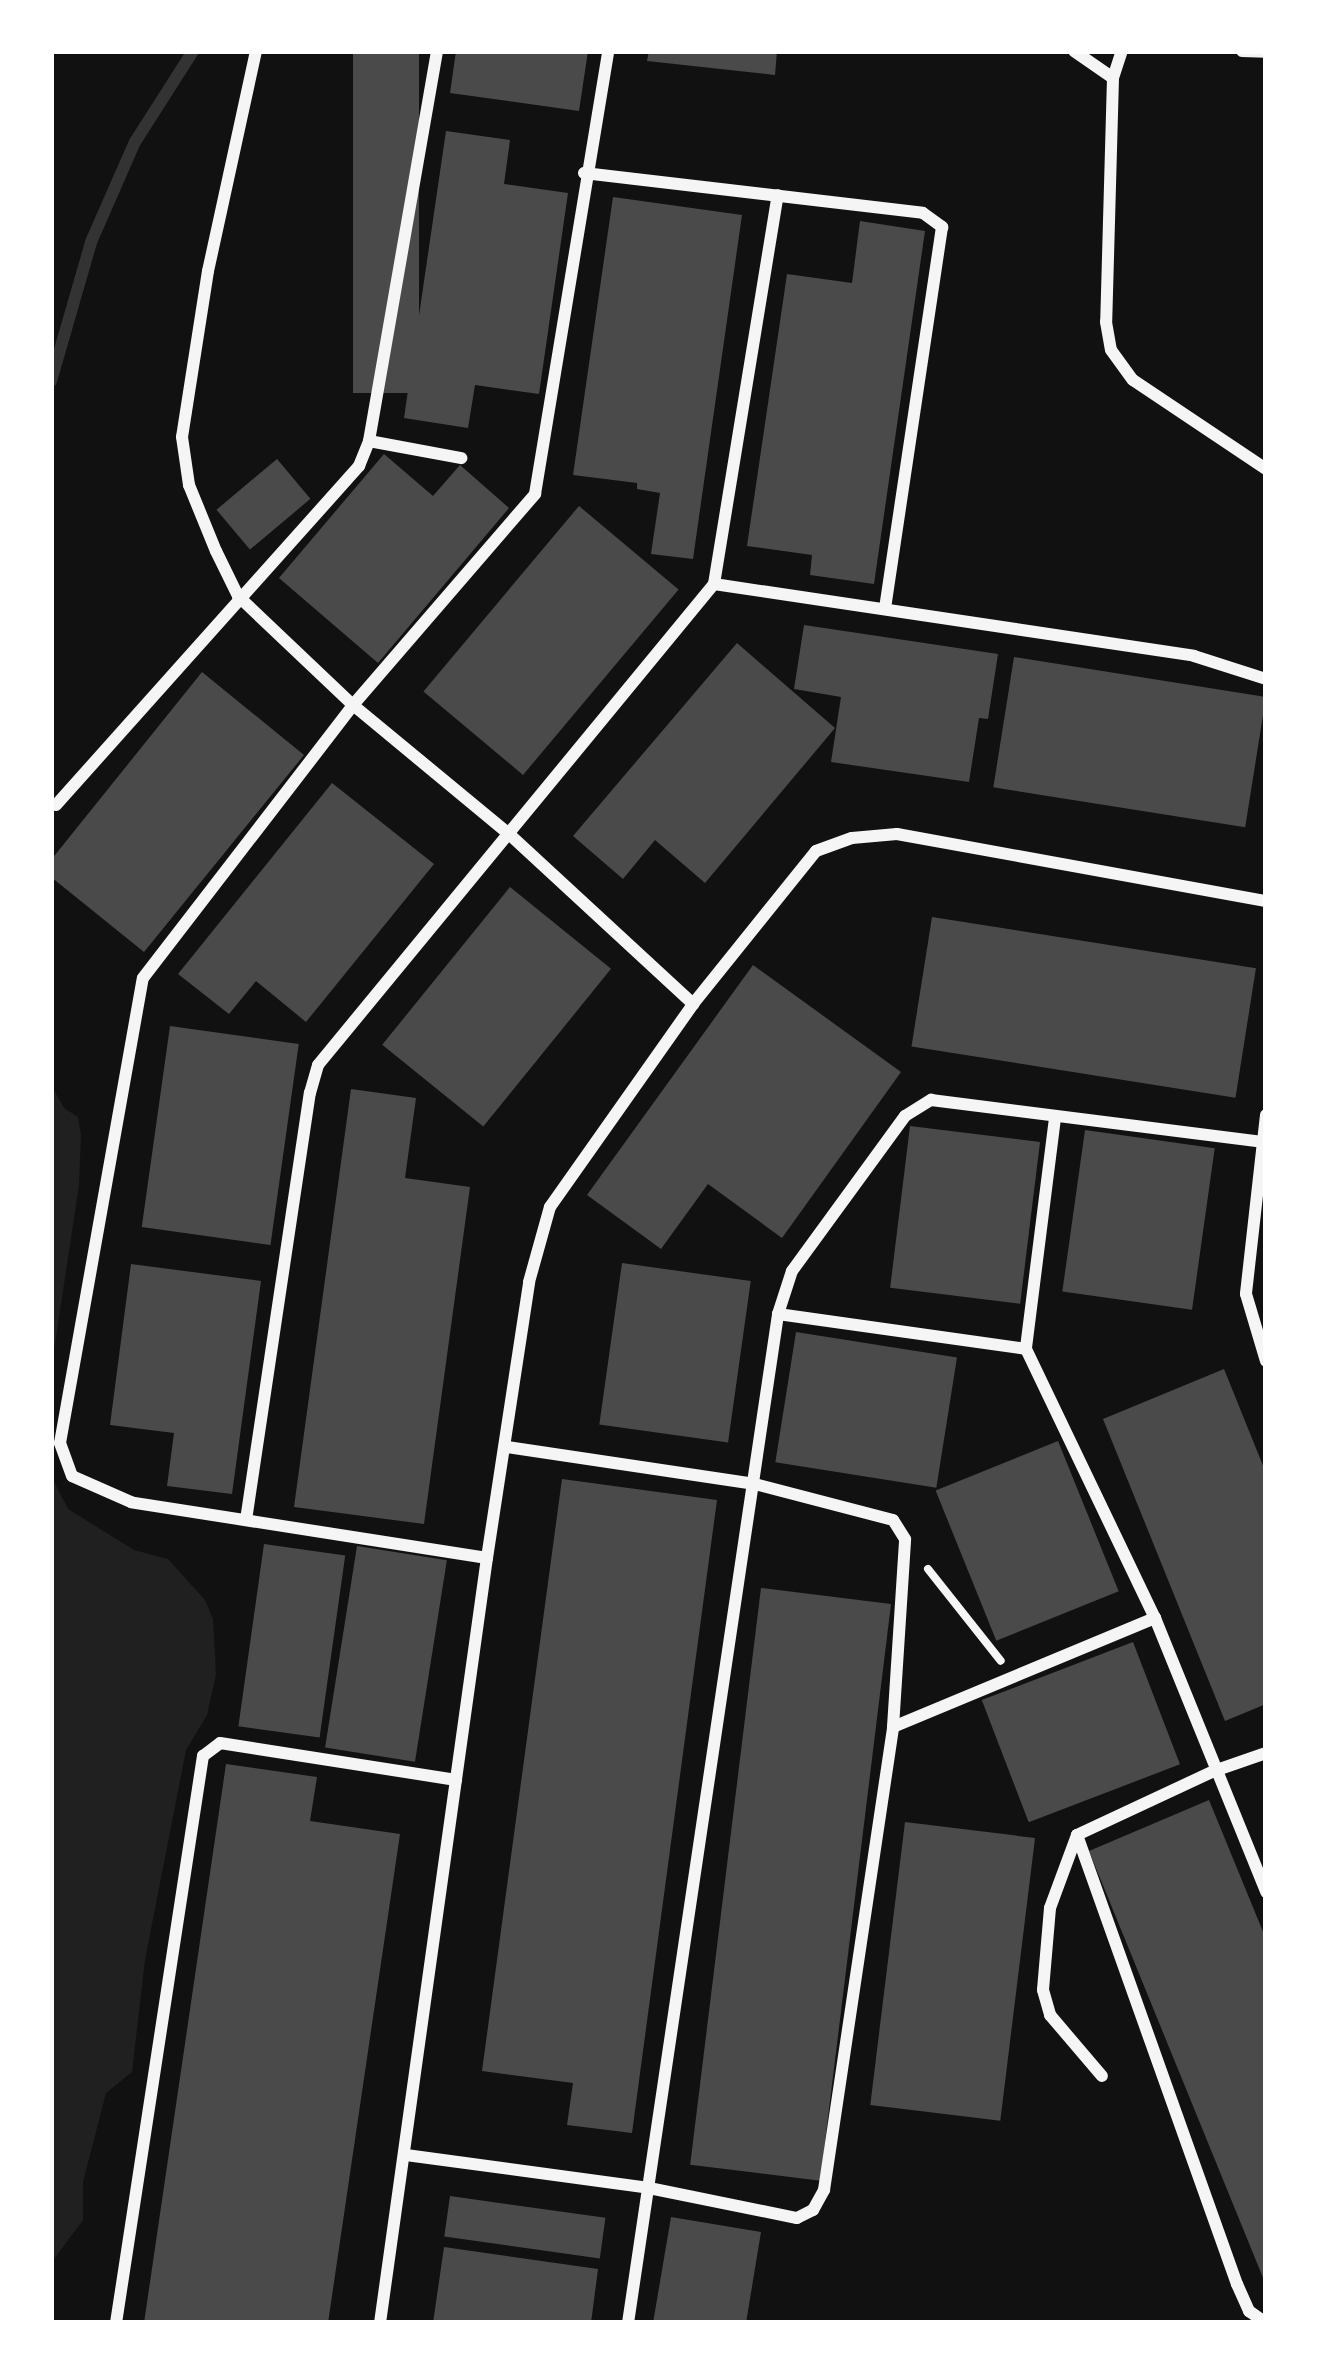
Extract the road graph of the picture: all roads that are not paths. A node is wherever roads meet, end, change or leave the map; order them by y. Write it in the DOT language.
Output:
graph roads {
  1 [pos="256,51"];
  2 [pos="437,51"];
  3 [pos="608,51"];
  4 [pos="1074,51"];
  5 [pos="1122,51"];
  6 [pos="1242,51"];
  7 [pos="1266,52"];
  8 [pos="1113,77"];
  9 [pos="584,173"];
  10 [pos="778,195"];
  11 [pos="370,441"];
  12 [pos="461,458"];
  13 [pos="1266,469"];
  14 [pos="714,584"];
  15 [pos="238,596"];
  16 [pos="885,609"];
  17 [pos="1266,679"];
  18 [pos="353,706"];
  19 [pos="56,805"];
  20 [pos="509,833"];
  21 [pos="1266,901"];
  22 [pos="693,1004"];
  23 [pos="1266,1115"];
  24 [pos="1055,1118"];
  25 [pos="1262,1142"];
  26 [pos="778,1314"];
  27 [pos="1026,1348"];
  28 [pos="1266,1361"];
  29 [pos="508,1447"];
  30 [pos="755,1484"];
  31 [pos="246,1520"];
  32 [pos="487,1558"];
  33 [pos="1155,1618"];
  34 [pos="893,1727"];
  35 [pos="1266,1753"];
  36 [pos="1214,1771"];
  37 [pos="456,1780"];
  38 [pos="1077,1835"];
  39 [pos="1266,1892"];
  40 [pos="1102,2076"];
  41 [pos="406,2155"];
  42 [pos="649,2188"];
  43 [pos="116,2323"];
  44 [pos="380,2323"];
  45 [pos="628,2323"];
  46 [pos="1266,2323"];
  1 -- 15 [label="street"];
  2 -- 11 [label="street"];
  3 -- 9 [label="street"];
  4 -- 8 [label="street"];
  5 -- 8 [label="street"];
  6 -- 7 [label="street"];
  8 -- 13 [label="street"];
  9 -- 10 [label="street"];
  9 -- 18 [label="street"];
  10 -- 14 [label="street"];
  10 -- 16 [label="street"];
  11 -- 12 [label="street"];
  11 -- 15 [label="street"];
  14 -- 16 [label="street"];
  14 -- 20 [label="street"];
  15 -- 18 [label="street"];
  15 -- 19 [label="street"];
  16 -- 17 [label="street"];
  18 -- 20 [label="street"];
  18 -- 31 [label="street"];
  20 -- 22 [label="street"];
  20 -- 31 [label="street"];
  21 -- 22 [label="street"];
  22 -- 29 [label="street"];
  23 -- 25 [label="street"];
  24 -- 25 [label="street"];
  24 -- 26 [label="street"];
  24 -- 27 [label="street"];
  25 -- 28 [label="street"];
  26 -- 27 [label="street"];
  26 -- 30 [label="street"];
  27 -- 33 [label="street"];
  29 -- 30 [label="street"];
  29 -- 32 [label="street"];
  30 -- 34 [label="street"];
  30 -- 42 [label="street"];
  31 -- 32 [label="street"];
  32 -- 37 [label="street"];
  33 -- 34 [label="street"];
  33 -- 36 [label="street"];
  34 -- 42 [label="street"];
  35 -- 36 [label="street"];
  36 -- 38 [label="street"];
  36 -- 39 [label="street"];
  37 -- 41 [label="street"];
  37 -- 43 [label="street"];
  38 -- 40 [label="street"];
  38 -- 46 [label="street"];
  41 -- 42 [label="street"];
  41 -- 44 [label="street"];
  42 -- 45 [label="street"];
}
